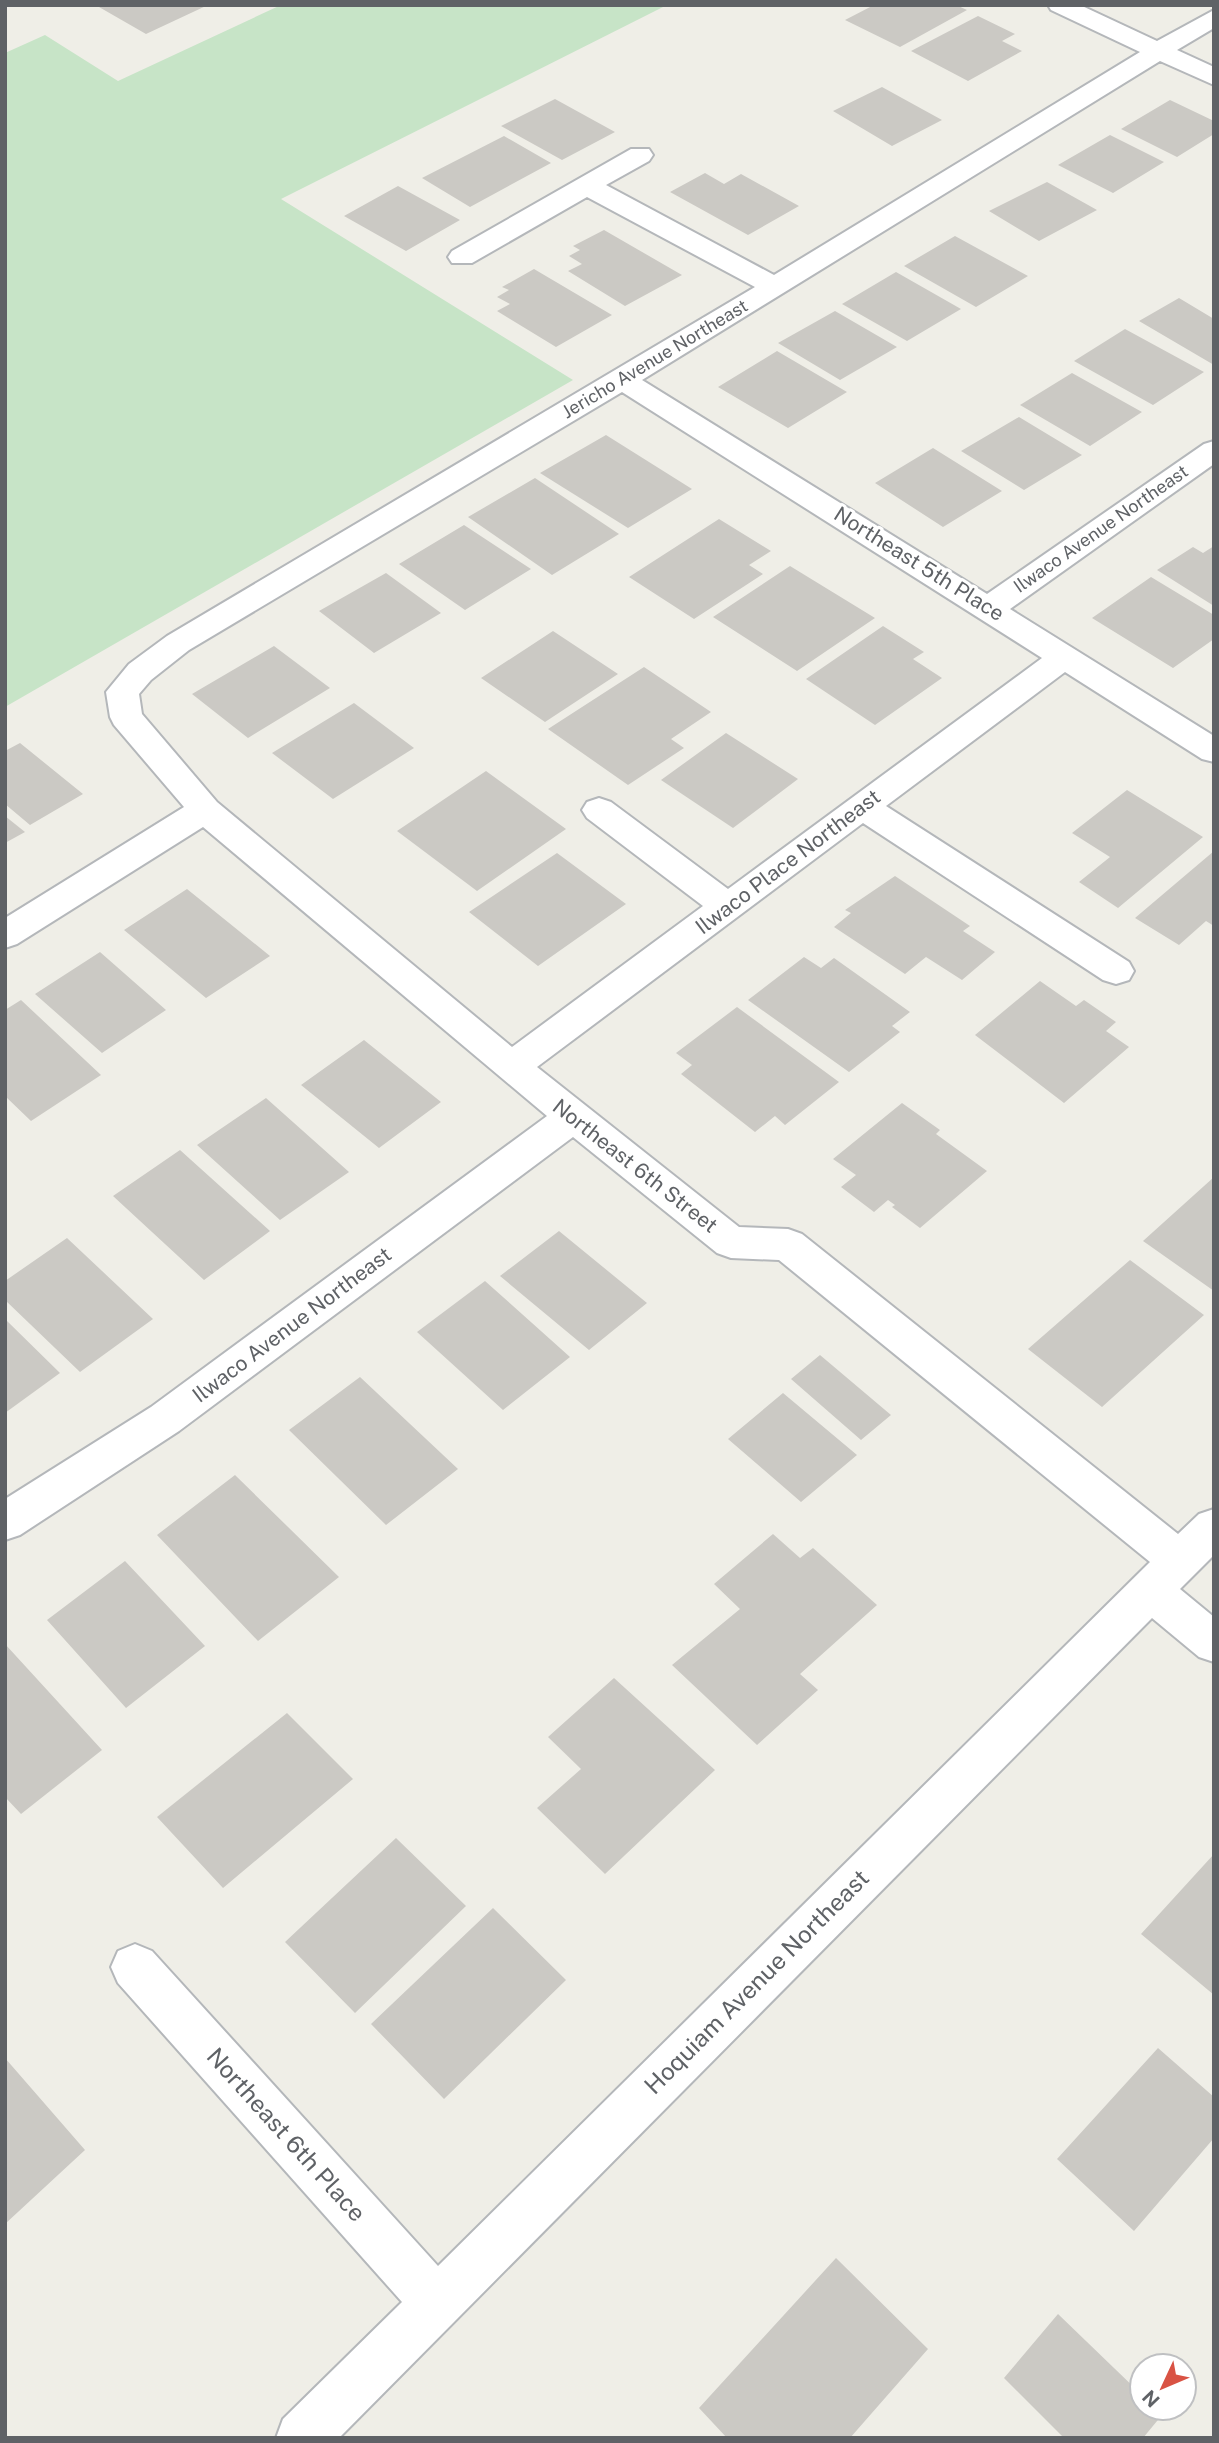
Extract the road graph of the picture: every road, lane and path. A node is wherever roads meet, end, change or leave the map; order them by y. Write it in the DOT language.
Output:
graph roads {
  1 [pos="1060,5"];
  2 [pos="1214,17"];
  3 [pos="1157,51"];
  4 [pos="1214,77"];
  5 [pos="640,155"];
  6 [pos="587,186"];
  7 [pos="462,257"];
  8 [pos="775,286"];
  9 [pos="622,380"];
  10 [pos="1214,450"];
  11 [pos="989,608"];
  12 [pos="1066,656"];
  13 [pos="126,717"];
  14 [pos="1214,751"];
  15 [pos="863,807"];
  16 [pos="205,810"];
  17 [pos="599,810"];
  18 [pos="728,907"];
  19 [pos="5,935"];
  20 [pos="1116,971"];
  21 [pos="511,1067"];
  22 [pos="572,1117"];
  23 [pos="5,1522"];
  24 [pos="1214,1527"];
  25 [pos="1164,1575"];
  26 [pos="1214,1643"];
  27 [pos="135,1967"];
  28 [pos="437,2303"];
  29 [pos="302,2438"];
  1 -- 3 [label="street"];
  2 -- 3 [label="street, Jericho Avenue Northeast"];
  3 -- 4 [label="street"];
  3 -- 8 [label="street, Jericho Avenue Northeast"];
  5 -- 6 [label="street"];
  6 -- 7 [label="street"];
  6 -- 8 [label="street"];
  8 -- 9 [label="street, Jericho Avenue Northeast"];
  9 -- 11 [label="street, Northeast 5th Place"];
  9 -- 13 [label="street, Jericho Avenue Northeast"];
  10 -- 11 [label="street, Ilwaco Avenue Northeast"];
  11 -- 12 [label="street, Northeast 5th Place"];
  12 -- 14 [label="street, Northeast 5th Place"];
  12 -- 15 [label="street, Ilwaco Place Northeast"];
  13 -- 16 [label="street, Northeast 6th Street"];
  15 -- 18 [label="street, Ilwaco Place Northeast"];
  15 -- 20 [label="street"];
  16 -- 19 [label="street"];
  16 -- 21 [label="street, Northeast 6th Street"];
  17 -- 18 [label="street"];
  18 -- 21 [label="street, Ilwaco Place Northeast"];
  21 -- 22 [label="street, Northeast 6th Street"];
  22 -- 23 [label="street, Ilwaco Avenue Northeast"];
  22 -- 25 [label="street, Northeast 6th Street"];
  24 -- 25 [label="street, Hoquiam Avenue Northeast"];
  25 -- 26 [label="street, Northeast 6th Street"];
  25 -- 28 [label="street, Hoquiam Avenue Northeast"];
  27 -- 28 [label="street, Northeast 6th Place"];
  28 -- 29 [label="street, Hoquiam Avenue Northeast"];
}
